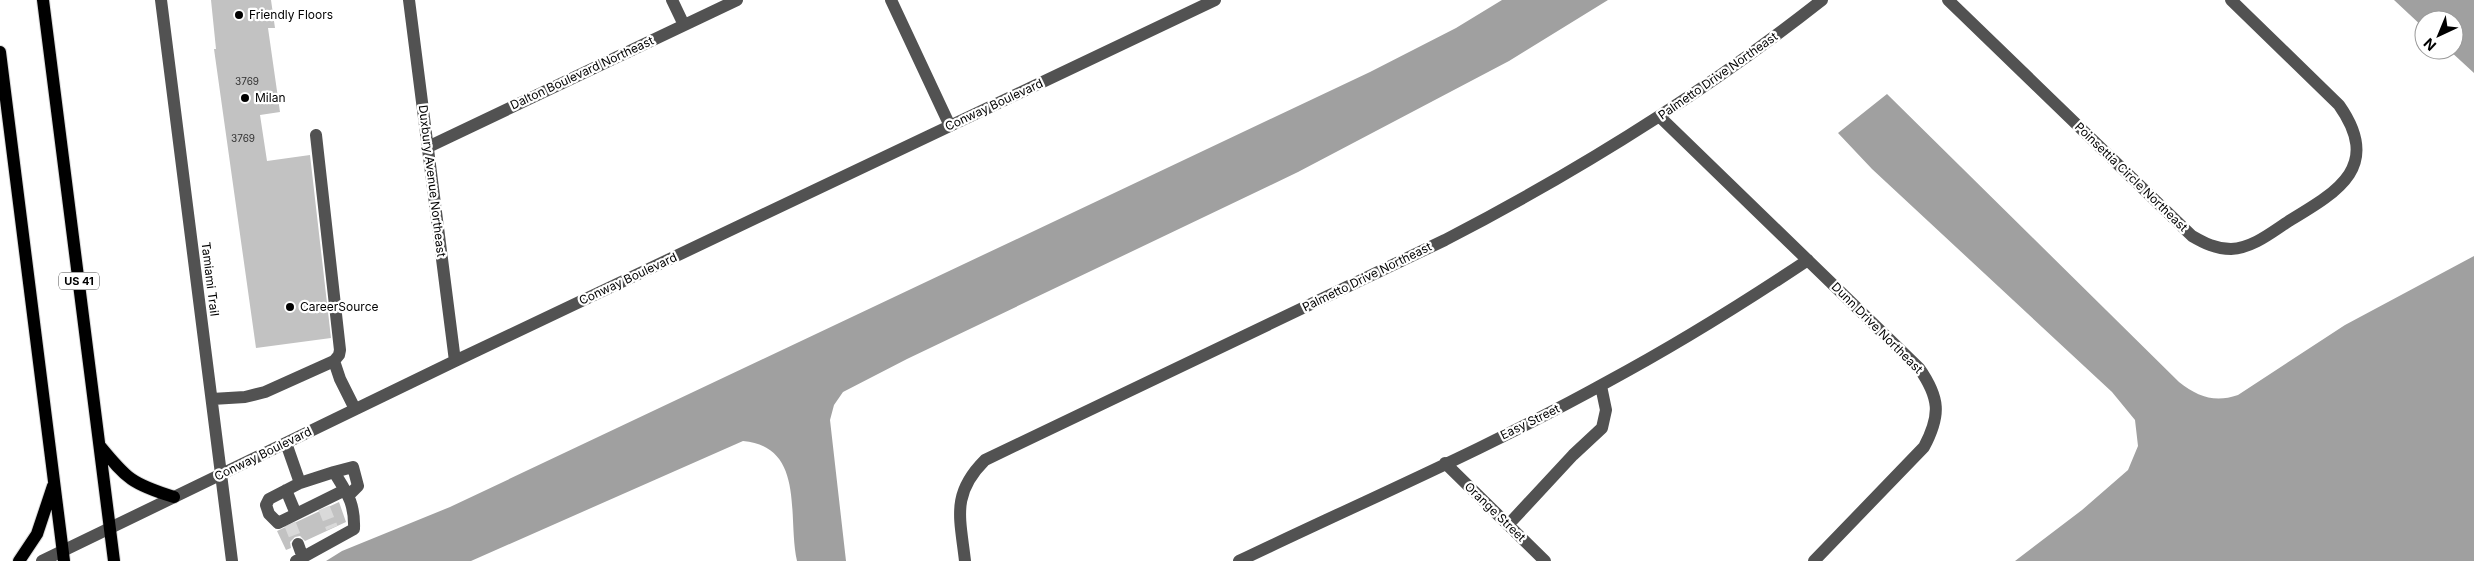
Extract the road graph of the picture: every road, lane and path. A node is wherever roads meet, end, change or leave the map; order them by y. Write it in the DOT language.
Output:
graph roads {
  1 [pos="44,0"];
  2 [pos="162,0"];
  3 [pos="409,0"];
  4 [pos="672,0"];
  5 [pos="737,0"];
  6 [pos="890,0"];
  7 [pos="1215,0"];
  8 [pos="1822,0"];
  9 [pos="1948,0"];
  10 [pos="2231,0"];
  11 [pos="684,25"];
  12 [pos="0,52"];
  13 [pos="1660,117"];
  14 [pos="950,126"];
  15 [pos="316,135"];
  16 [pos="428,147"];
  17 [pos="1808,260"];
  18 [pos="334,361"];
  19 [pos="455,361"];
  20 [pos="1601,386"];
  21 [pos="212,399"];
  22 [pos="355,409"];
  23 [pos="286,443"];
  24 [pos="100,446"];
  25 [pos="1445,464"];
  26 [pos="334,472"];
  27 [pos="221,474"];
  28 [pos="54,481"];
  29 [pos="300,483"];
  30 [pos="286,490"];
  31 [pos="347,493"];
  32 [pos="174,497"];
  33 [pos="291,519"];
  34 [pos="1508,525"];
  35 [pos="110,528"];
  36 [pos="298,544"];
  37 [pos="64,556"];
  38 [pos="1258,557"];
  39 [pos="300,559"];
  40 [pos="19,561"];
  41 [pos="42,561"];
  42 [pos="114,561"];
  43 [pos="232,561"];
  44 [pos="965,561"];
  45 [pos="1239,561"];
  46 [pos="1545,561"];
  47 [pos="1814,561"];
  1 -- 24 [label="main road, US 41"];
  2 -- 21 [label="street, Tamiami Trail"];
  3 -- 16 [label="street, Duxbury Avenue Northeast"];
  4 -- 11 [label="street"];
  5 -- 11 [label="street, Dalton Boulevard Northeast"];
  6 -- 14 [label="street"];
  7 -- 14 [label="street, Conway Boulevard"];
  8 -- 13 [label="street, Palmetto Drive Northeast"];
  9 -- 10 [label="street, Poinsettia Circle Northeast"];
  11 -- 16 [label="street, Dalton Boulevard Northeast"];
  12 -- 28 [label="main road"];
  13 -- 17 [label="street, Dunn Drive Northeast"];
  13 -- 44 [label="street, Palmetto Drive Northeast"];
  14 -- 19 [label="street, Conway Boulevard"];
  15 -- 18 [label="street"];
  16 -- 19 [label="street, Duxbury Avenue Northeast"];
  17 -- 20 [label="street, Easy Street"];
  17 -- 47 [label="street, Dunn Drive Northeast"];
  18 -- 21 [label="street"];
  18 -- 22 [label="street"];
  19 -- 22 [label="street, Conway Boulevard"];
  20 -- 25 [label="street, Easy Street"];
  20 -- 34 [label="street"];
  21 -- 27 [label="street, Tamiami Trail"];
  22 -- 23 [label="street, Conway Boulevard"];
  23 -- 27 [label="street, Conway Boulevard"];
  23 -- 29 [label="street"];
  24 -- 32 [label="main road"];
  24 -- 35 [label="main road, US 41"];
  25 -- 34 [label="street, Orange Street"];
  25 -- 38 [label="street, Easy Street"];
  26 -- 29 [label="street"];
  26 -- 31 [label="street"];
  26 -- 31 [label="street"];
  27 -- 32 [label="street, Conway Boulevard"];
  27 -- 43 [label="street, Tamiami Trail"];
  28 -- 37 [label="main road"];
  28 -- 40 [label="main road"];
  29 -- 30 [label="street"];
  30 -- 33 [label="street"];
  30 -- 33 [label="street"];
  31 -- 33 [label="street"];
  31 -- 39 [label="street"];
  32 -- 35 [label="street, Conway Boulevard"];
  34 -- 46 [label="street, Orange Street"];
  35 -- 37 [label="street, Conway Boulevard"];
  35 -- 42 [label="main road, US 41"];
  36 -- 39 [label="street"];
  37 -- 41 [label="street, Conway Boulevard"];
  38 -- 45 [label="street, Easy Street"];
}
